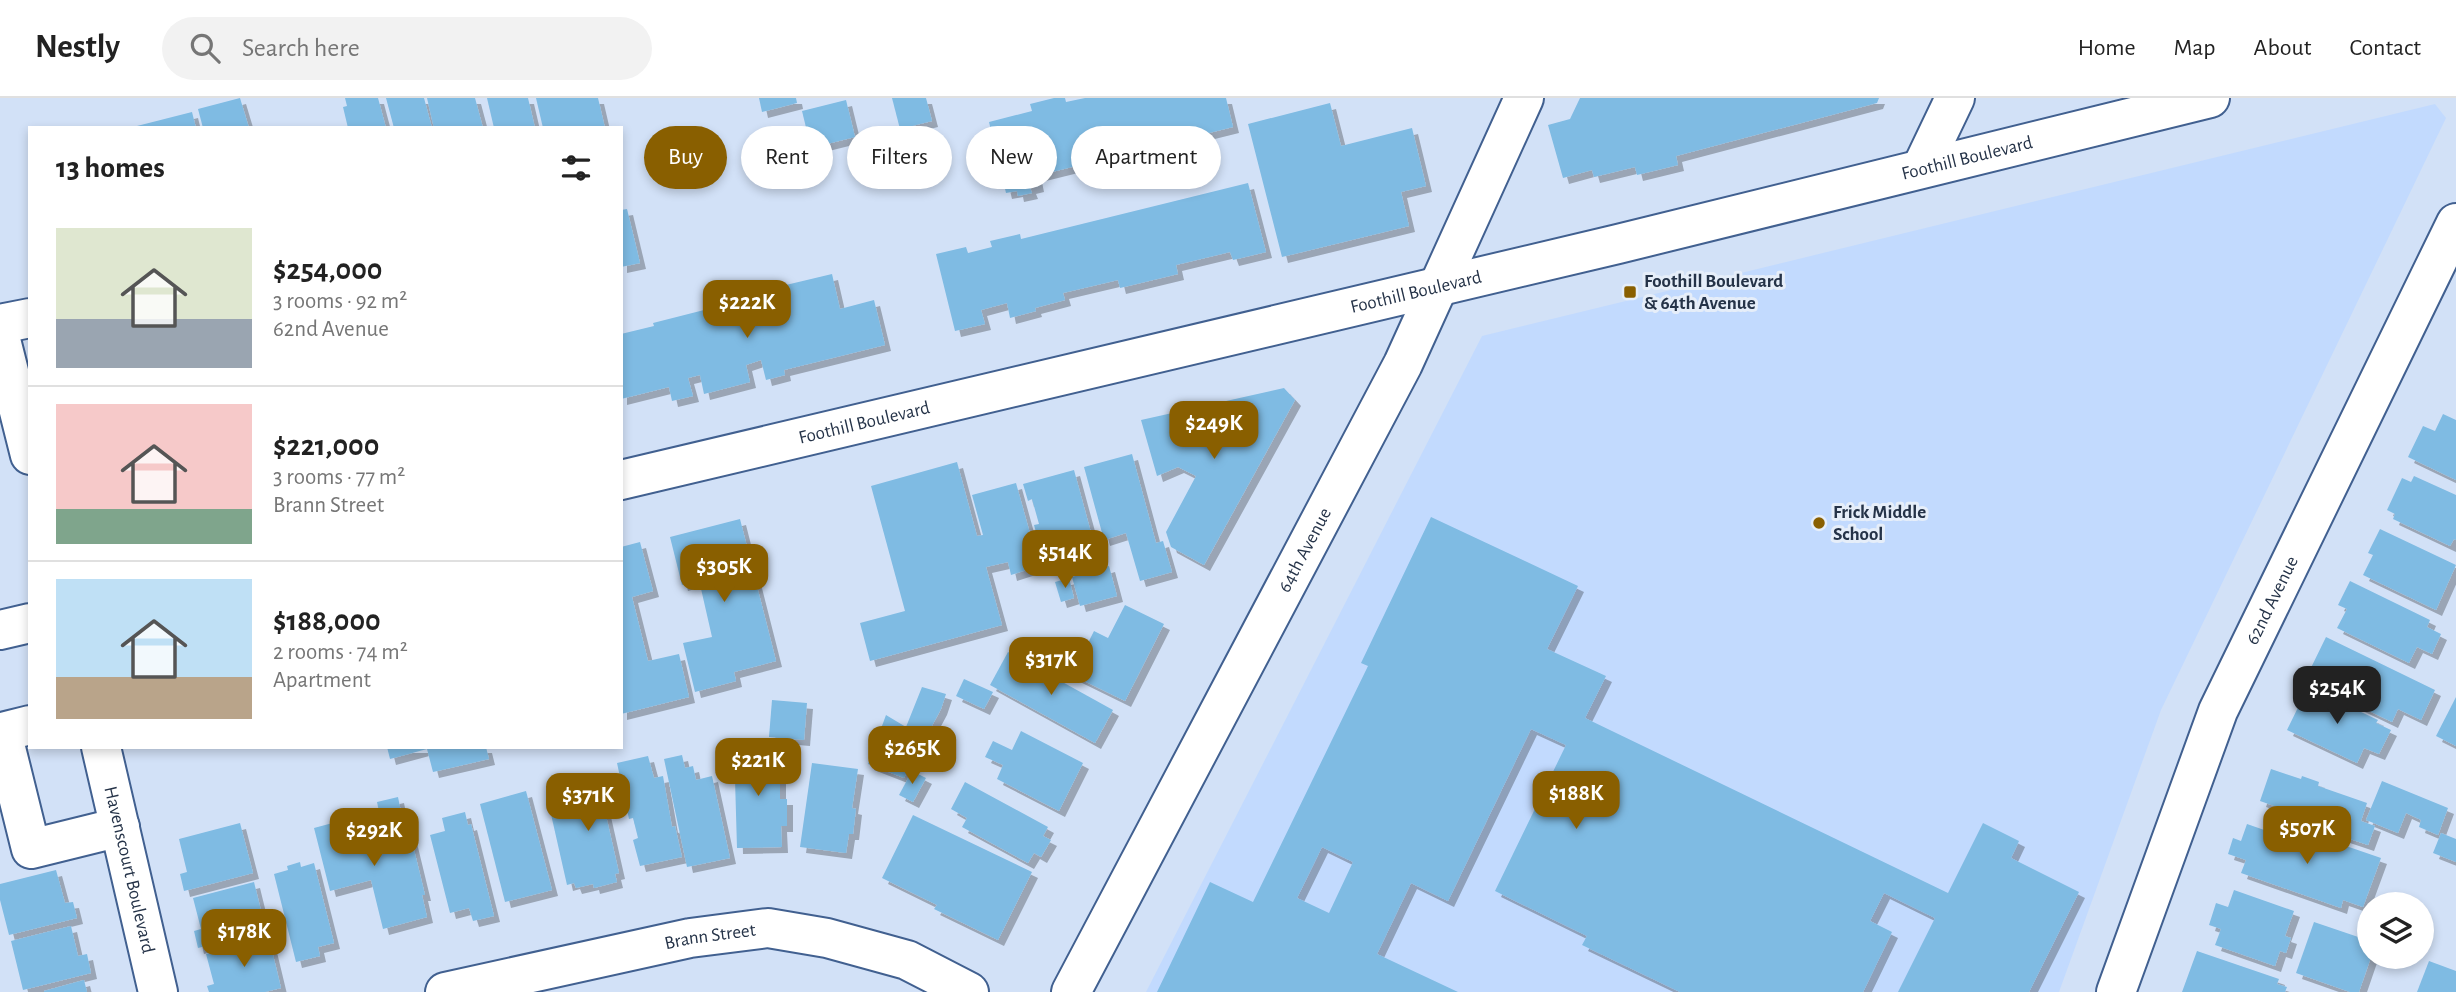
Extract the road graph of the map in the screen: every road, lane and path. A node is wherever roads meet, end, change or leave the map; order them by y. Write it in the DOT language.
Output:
graph roads {
  1 [pos="1524,98"];
  2 [pos="1955,98"];
  3 [pos="2210,98"];
  4 [pos="1922,167"];
  5 [pos="2456,223"];
  6 [pos="1439,286"];
  7 [pos="28,318"];
  8 [pos="0,324"];
  9 [pos="0,336"];
  10 [pos="28,447"];
  11 [pos="623,480"];
  12 [pos="28,623"];
  13 [pos="0,630"];
  14 [pos="28,726"];
  15 [pos="101,749"];
  16 [pos="8,793"];
  17 [pos="120,827"];
  18 [pos="158,992"];
  19 [pos="445,992"];
  20 [pos="969,992"];
  21 [pos="1071,992"];
  22 [pos="2116,992"];
  1 -- 6 [label="street, 64th Avenue"];
  2 -- 4 [label="street"];
  3 -- 4 [label="street, Foothill Boulevard"];
  4 -- 6 [label="street, Foothill Boulevard"];
  5 -- 22 [label="street, 62nd Avenue"];
  6 -- 11 [label="street, Foothill Boulevard"];
  6 -- 21 [label="street, 64th Avenue"];
  7 -- 8 [label="street"];
  9 -- 10 [label="street"];
  12 -- 13 [label="street"];
  14 -- 16 [label="street"];
  15 -- 17 [label="street, Havenscourt Boulevard"];
  16 -- 17 [label="street"];
  17 -- 18 [label="street, Havenscourt Boulevard"];
  19 -- 20 [label="street, Brann Street"];
}
